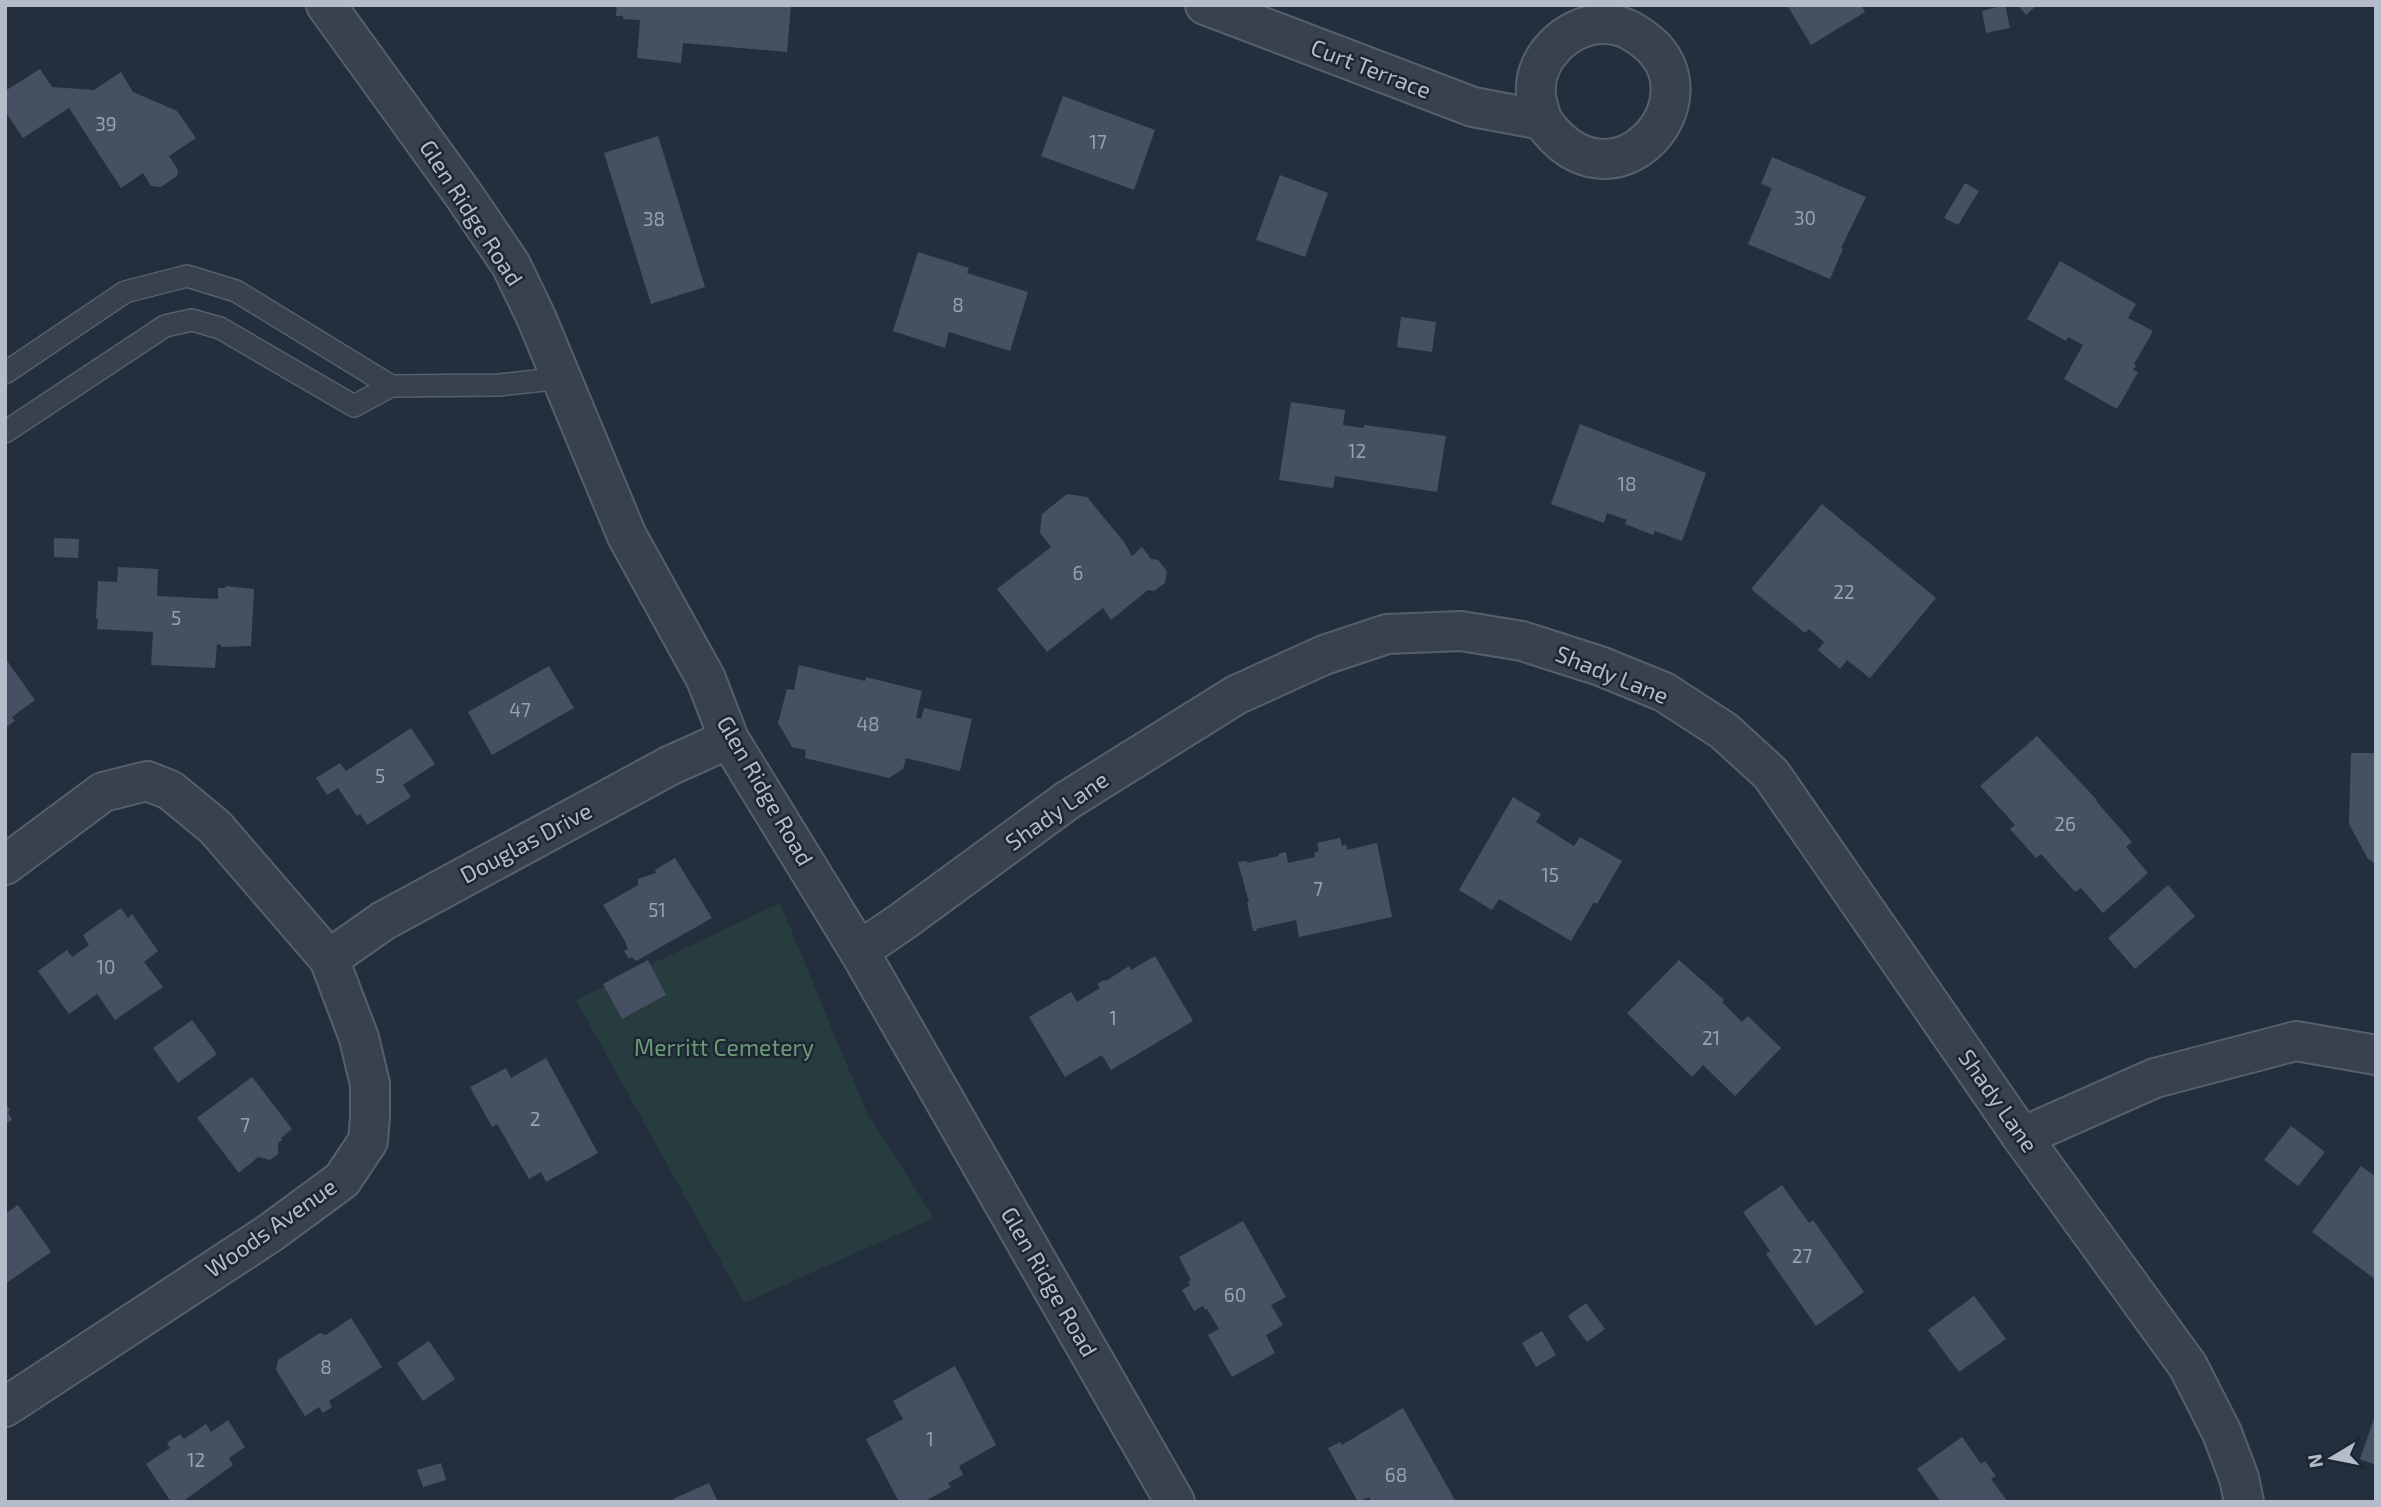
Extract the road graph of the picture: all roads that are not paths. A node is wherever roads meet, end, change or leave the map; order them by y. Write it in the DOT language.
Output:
graph roads {
  1 [pos="326,5"];
  2 [pos="1205,5"];
  3 [pos="1542,120"];
  4 [pos="5,373"];
  5 [pos="562,378"];
  6 [pos="391,386"];
  7 [pos="5,432"];
  8 [pos="729,739"];
  9 [pos="5,865"];
  10 [pos="859,951"];
  11 [pos="329,959"];
  12 [pos="2376,1055"];
  13 [pos="2022,1137"];
  14 [pos="5,1407"];
  15 [pos="1175,1502"];
  16 [pos="2244,1502"];
  1 -- 5 [label="street, Glen Ridge Road"];
  2 -- 3 [label="street, Curt Terrace"];
  4 -- 6 [label="lane"];
  5 -- 6 [label="lane"];
  5 -- 8 [label="street, Glen Ridge Road"];
  6 -- 7 [label="lane"];
  8 -- 10 [label="street, Glen Ridge Road"];
  8 -- 11 [label="street, Douglas Drive"];
  9 -- 11 [label="street"];
  10 -- 13 [label="street, Shady Lane"];
  10 -- 15 [label="street, Glen Ridge Road"];
  11 -- 14 [label="street, Woods Avenue"];
  12 -- 13 [label="street"];
  13 -- 16 [label="street, Shady Lane"];
}
